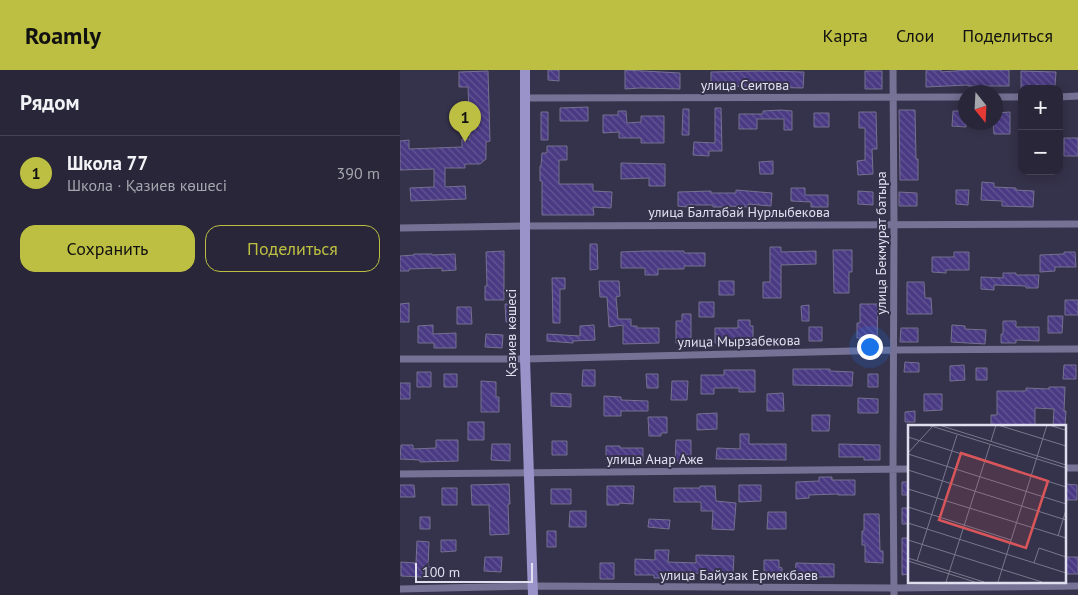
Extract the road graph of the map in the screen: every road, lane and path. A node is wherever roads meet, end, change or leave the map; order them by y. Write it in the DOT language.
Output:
graph roads {
  1 [pos="525,70"];
  2 [pos="892,70"];
  3 [pos="1078,96"];
  4 [pos="958,97"];
  5 [pos="1003,97"];
  6 [pos="1018,97"];
  7 [pos="1063,97"];
  8 [pos="525,98"];
  9 [pos="892,98"];
  10 [pos="894,224"];
  11 [pos="1078,224"];
  12 [pos="525,226"];
  13 [pos="400,228"];
  14 [pos="1078,349"];
  15 [pos="893,350"];
  16 [pos="400,359"];
  17 [pos="525,359"];
  18 [pos="908,469"];
  19 [pos="893,470"];
  20 [pos="528,472"];
  21 [pos="400,474"];
  22 [pos="1078,586"];
  23 [pos="400,589"];
  24 [pos="533,590"];
  25 [pos="894,592"];
  1 -- 8 [label="street, Қазиев көшесі"];
  2 -- 9 [label="street, улица Бекмурат батыра"];
  3 -- 7 [label="street"];
  4 -- 9 [label="street, улица Сеитова"];
  5 -- 6 [label="street"];
  8 -- 9 [label="street, улица Сеитова"];
  8 -- 12 [label="street, Қазиев көшесі"];
  9 -- 10 [label="street, улица Бекмурат батыра"];
  10 -- 11 [label="street, улица Балтабай Нурлыбекова"];
  10 -- 12 [label="street, улица Балтабай Нурлыбекова"];
  10 -- 15 [label="street, улица Бекмурат батыра"];
  12 -- 13 [label="street, улица Балтабай Нурлыбекова"];
  12 -- 17 [label="street, Қазиев көшесі"];
  14 -- 15 [label="street, улица Мырзабекова"];
  15 -- 17 [label="street, улица Мырзабекова"];
  15 -- 19 [label="street, улица Бекмурат батыра"];
  16 -- 17 [label="street, улица Мырзабекова"];
  17 -- 20 [label="street, Қазиев көшесі"];
  18 -- 19 [label="street, улица Анар Аже"];
  19 -- 20 [label="street, улица Анар Аже"];
  19 -- 25 [label="street, улица Бекмурат батыра"];
  20 -- 21 [label="street, улица Анар Аже"];
  20 -- 24 [label="street, Қазиев көшесі"];
  22 -- 25 [label="street, улица Байузак Ермекбаев"];
  23 -- 24 [label="street, улица Байузак Ермекбаев"];
  24 -- 25 [label="street, улица Байузак Ермекбаев"];
}
